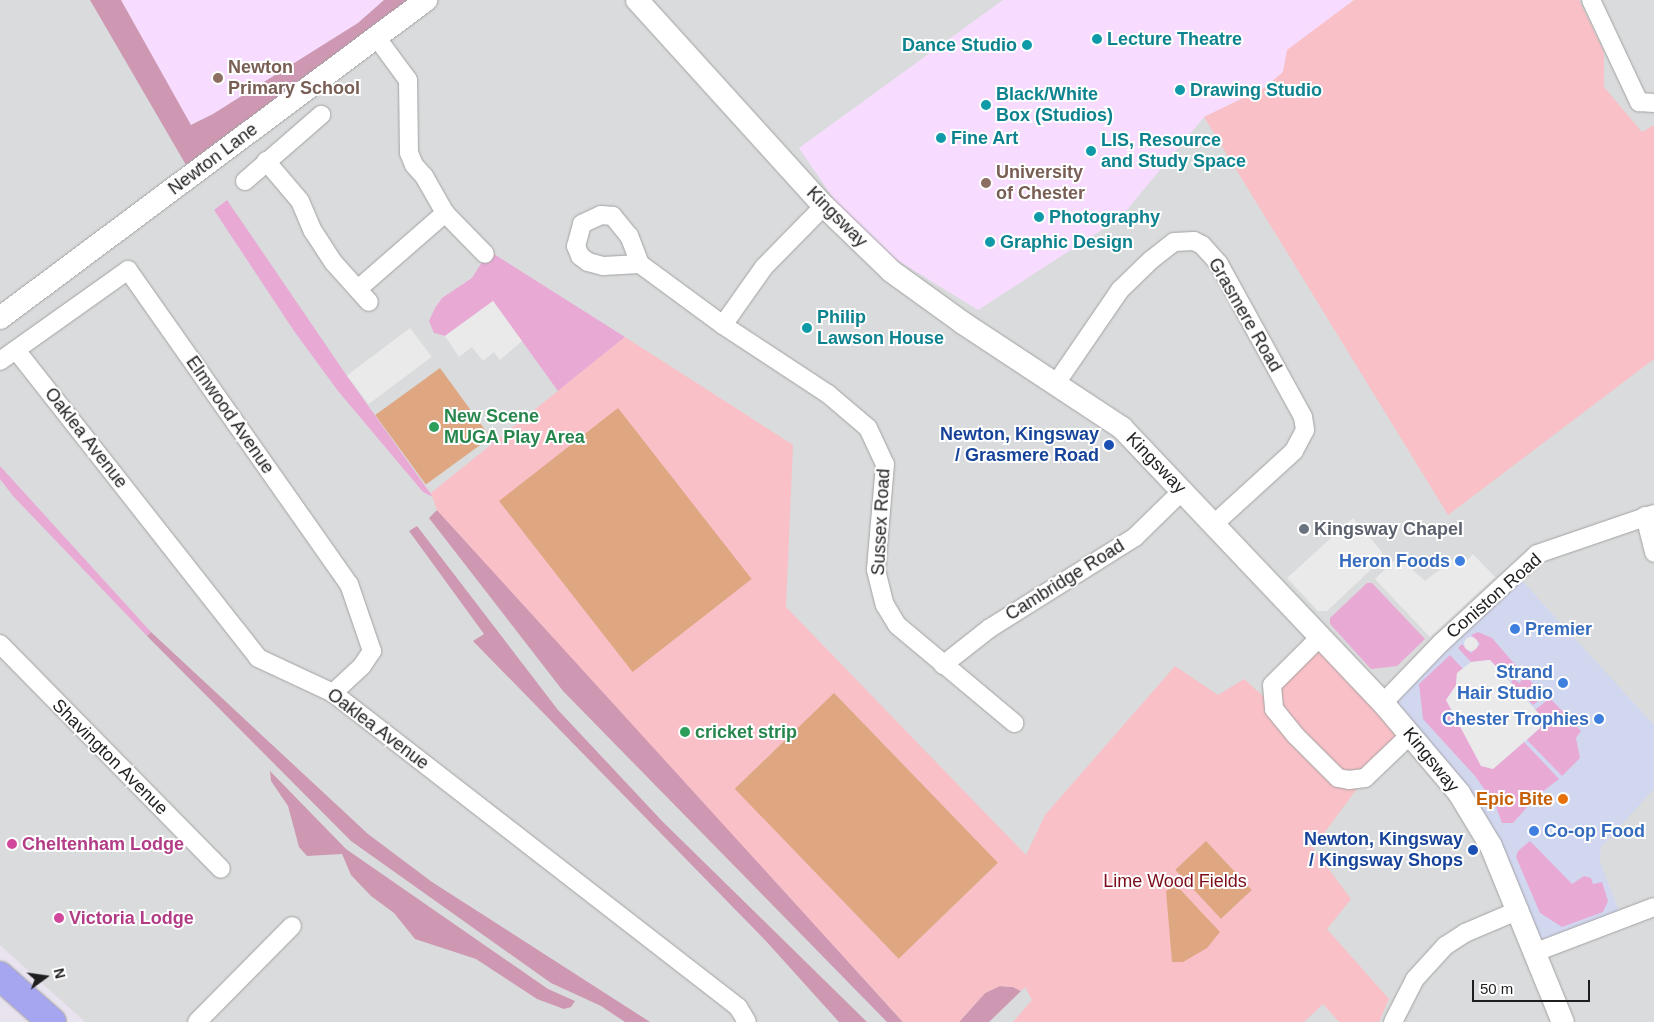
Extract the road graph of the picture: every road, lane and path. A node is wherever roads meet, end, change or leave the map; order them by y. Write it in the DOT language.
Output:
graph roads {
  1 [pos="426,0"];
  2 [pos="636,0"];
  3 [pos="1592,0"];
  4 [pos="377,38"];
  5 [pos="1654,102"];
  6 [pos="321,115"];
  7 [pos="266,161"];
  8 [pos="245,181"];
  9 [pos="824,206"];
  10 [pos="445,213"];
  11 [pos="485,254"];
  12 [pos="640,264"];
  13 [pos="0,318"];
  14 [pos="723,325"];
  15 [pos="16,350"];
  16 [pos="0,360"];
  17 [pos="1057,382"];
  18 [pos="1183,490"];
  19 [pos="1649,515"];
  20 [pos="1213,526"];
  21 [pos="1654,553"];
  22 [pos="1320,638"];
  23 [pos="0,644"];
  24 [pos="943,665"];
  25 [pos="333,693"];
  26 [pos="1383,703"];
  27 [pos="1014,723"];
  28 [pos="1411,734"];
  29 [pos="221,869"];
  30 [pos="1654,907"];
  31 [pos="1519,910"];
  32 [pos="292,926"];
  33 [pos="1536,952"];
  34 [pos="0,976"];
  35 [pos="52,1022"];
  36 [pos="196,1022"];
  37 [pos="748,1022"];
  38 [pos="1393,1022"];
  39 [pos="1563,1022"];
  1 -- 4 [label="street, Newton Lane"];
  2 -- 9 [label="street, Kingsway"];
  3 -- 5 [label="street"];
  4 -- 10 [label="street"];
  4 -- 13 [label="street, Newton Lane"];
  6 -- 7 [label="street"];
  7 -- 8 [label="street"];
  7 -- 10 [label="street"];
  9 -- 14 [label="street"];
  9 -- 17 [label="street, Kingsway"];
  10 -- 11 [label="street"];
  12 -- 14 [label="street, Sussex Road"];
  14 -- 24 [label="street, Sussex Road"];
  15 -- 16 [label="street, Elmwood Avenue"];
  15 -- 25 [label="street, Oaklea Avenue"];
  15 -- 25 [label="street, Elmwood Avenue"];
  17 -- 18 [label="street, Kingsway"];
  17 -- 20 [label="street, Grasmere Road"];
  18 -- 20 [label="street, Kingsway"];
  18 -- 24 [label="street, Cambridge Road"];
  19 -- 21 [label="street"];
  19 -- 26 [label="street, Coniston Road"];
  20 -- 22 [label="street, Kingsway"];
  22 -- 26 [label="street, Kingsway"];
  22 -- 28 [label="street"];
  23 -- 29 [label="street, Shavington Avenue"];
  24 -- 27 [label="street, Sussex Road"];
  25 -- 37 [label="street, Oaklea Avenue"];
  26 -- 28 [label="street, Kingsway"];
  28 -- 31 [label="street, Kingsway"];
  30 -- 33 [label="street"];
  31 -- 33 [label="street, Kingsway"];
  31 -- 38 [label="street"];
  32 -- 36 [label="street"];
  33 -- 39 [label="street, Kingsway"];
  34 -- 35 [label="highway"];
}
